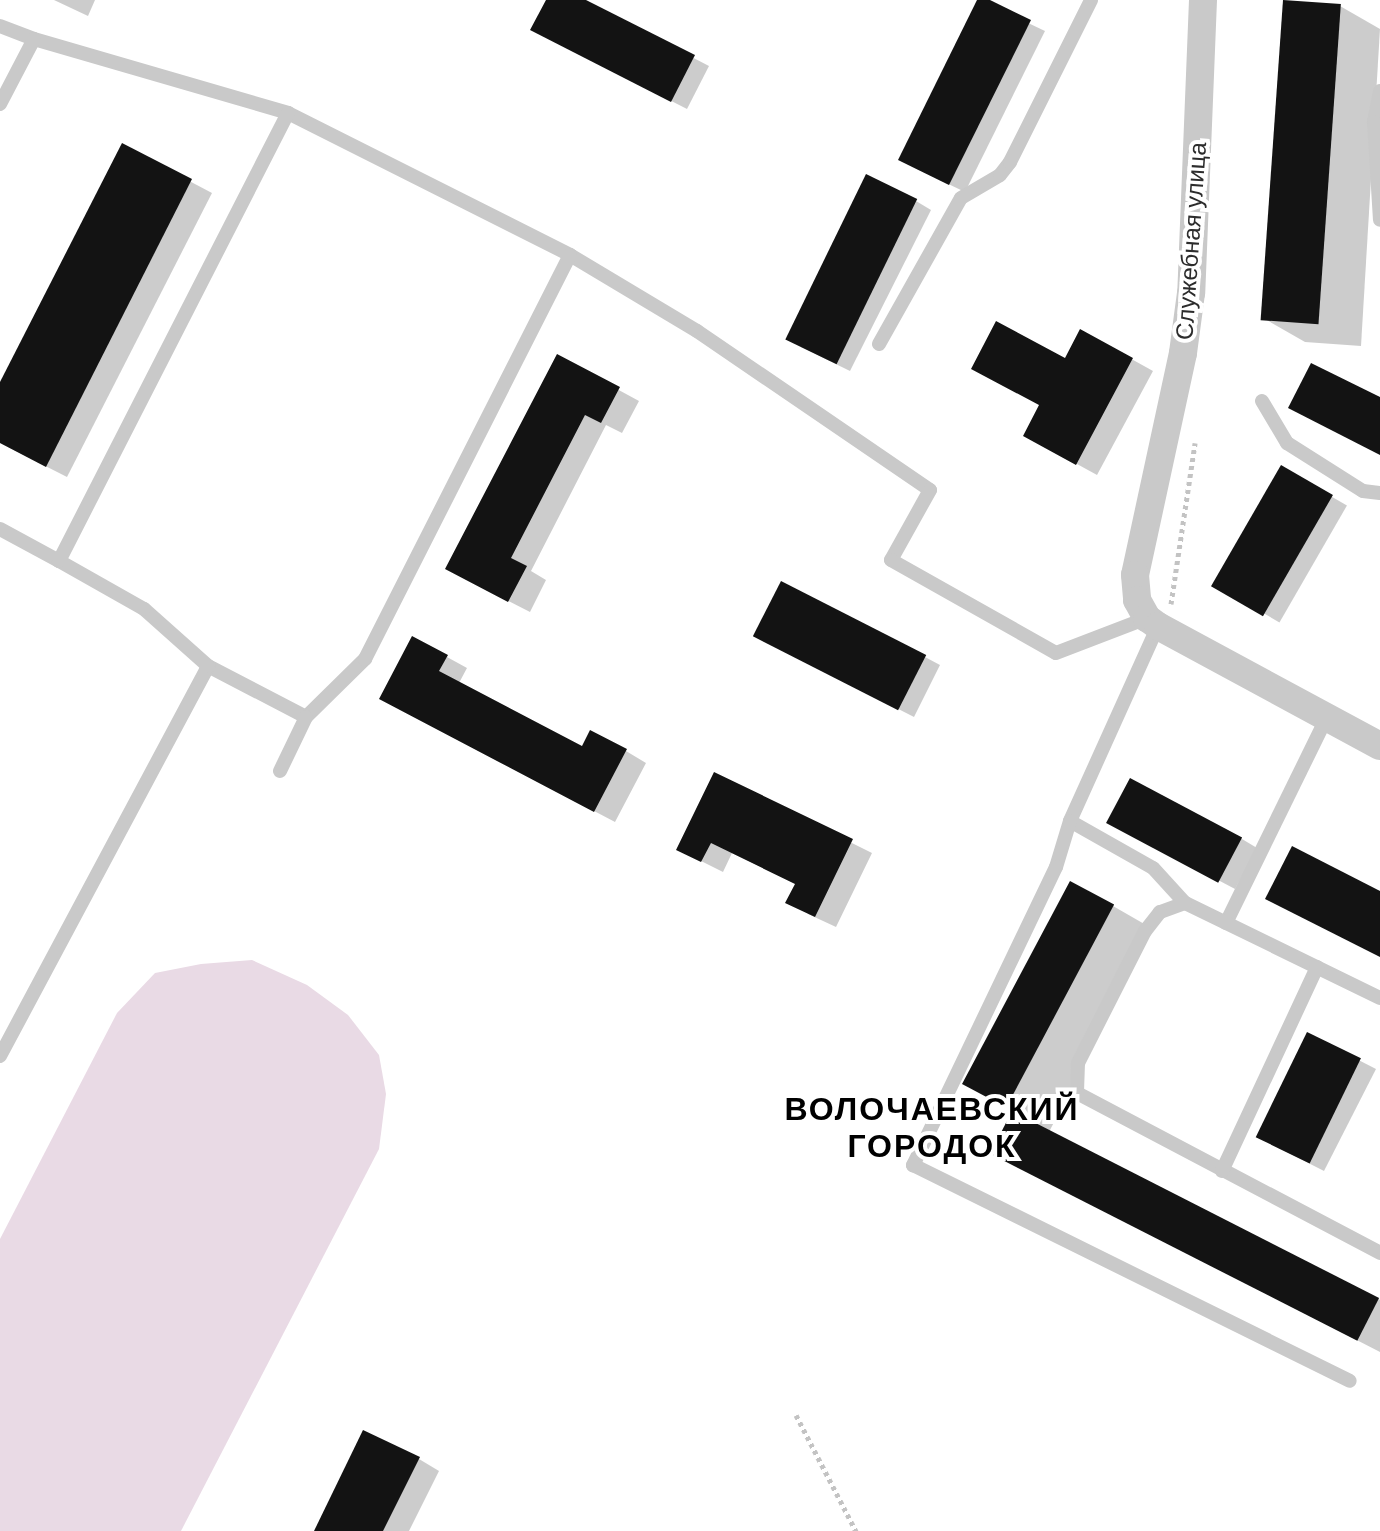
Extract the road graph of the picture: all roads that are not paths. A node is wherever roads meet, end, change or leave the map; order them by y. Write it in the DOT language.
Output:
graph roads {
  1 [pos="1091,0"];
  2 [pos="1203,0"];
  3 [pos="0,26"];
  4 [pos="34,39"];
  5 [pos="1380,91"];
  6 [pos="0,104"];
  7 [pos="288,113"];
  8 [pos="1380,220"];
  9 [pos="570,255"];
  10 [pos="879,344"];
  11 [pos="1262,401"];
  12 [pos="1380,493"];
  13 [pos="0,529"];
  14 [pos="59,561"];
  15 [pos="1152,622"];
  16 [pos="208,666"];
  17 [pos="306,717"];
  18 [pos="1327,717"];
  19 [pos="1380,746"];
  20 [pos="280,771"];
  21 [pos="1070,821"];
  22 [pos="1185,903"];
  23 [pos="1226,923"];
  24 [pos="1317,967"];
  25 [pos="1380,998"];
  26 [pos="0,1056"];
  27 [pos="1222,1171"];
  28 [pos="1380,1253"];
  29 [pos="1350,1381"];
  1 -- 10 [label="lane"];
  2 -- 15 [label="street, Служебная улица"];
  3 -- 4 [label="lane"];
  4 -- 6 [label="lane"];
  4 -- 7 [label="lane"];
  5 -- 8 [label="lane"];
  7 -- 9 [label="lane"];
  7 -- 14 [label="lane"];
  9 -- 15 [label="lane"];
  9 -- 17 [label="lane"];
  11 -- 12 [label="lane"];
  13 -- 14 [label="lane"];
  14 -- 16 [label="lane"];
  15 -- 18 [label="street"];
  15 -- 21 [label="lane"];
  16 -- 17 [label="lane"];
  16 -- 26 [label="lane"];
  17 -- 20 [label="lane"];
  18 -- 19 [label="street"];
  18 -- 23 [label="lane"];
  21 -- 22 [label="lane"];
  21 -- 29 [label="lane"];
  22 -- 23 [label="lane"];
  22 -- 27 [label="lane"];
  23 -- 24 [label="lane"];
  24 -- 25 [label="lane"];
  24 -- 27 [label="lane"];
  27 -- 28 [label="lane"];
}
